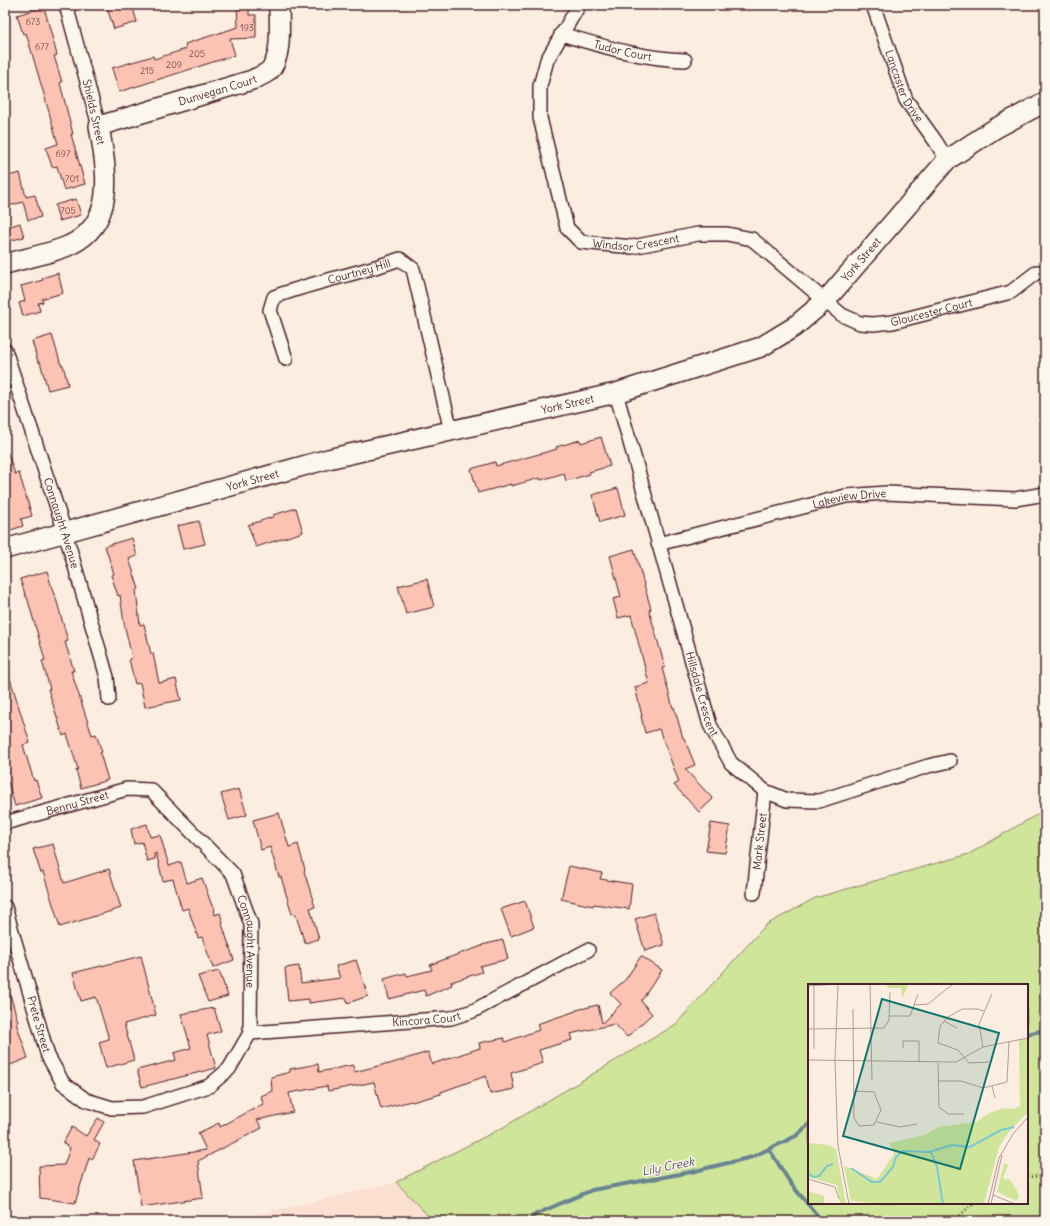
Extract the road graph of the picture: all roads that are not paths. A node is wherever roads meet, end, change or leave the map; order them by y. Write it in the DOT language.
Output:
graph roads {
  1 [pos="66,5"];
  2 [pos="279,5"];
  3 [pos="579,5"];
  4 [pos="873,5"];
  5 [pos="561,34"];
  6 [pos="685,60"];
  7 [pos="1045,102"];
  8 [pos="99,126"];
  9 [pos="946,160"];
  10 [pos="5,264"];
  11 [pos="1037,272"];
  12 [pos="826,300"];
  13 [pos="5,350"];
  14 [pos="286,359"];
  15 [pos="616,393"];
  16 [pos="451,431"];
  17 [pos="1045,494"];
  18 [pos="65,532"];
  19 [pos="658,544"];
  20 [pos="5,549"];
  21 [pos="109,699"];
  22 [pos="950,761"];
  23 [pos="151,790"];
  24 [pos="765,791"];
  25 [pos="5,823"];
  26 [pos="754,892"];
  27 [pos="5,907"];
  28 [pos="588,950"];
  29 [pos="250,1033"];
  30 [pos="184,1094"];
  1 -- 8 [label="street, Shields Street"];
  2 -- 8 [label="street, Dunvegan Court"];
  3 -- 5 [label="street, Windsor Crescent"];
  4 -- 9 [label="street, Lancaster Drive"];
  5 -- 6 [label="street, Tudor Court"];
  5 -- 12 [label="street, Windsor Crescent"];
  7 -- 9 [label="street, York Street"];
  8 -- 10 [label="street, Shields Street"];
  9 -- 12 [label="street, York Street"];
  11 -- 12 [label="street, Gloucester Court"];
  12 -- 15 [label="street, York Street"];
  13 -- 18 [label="street, Connaught Avenue"];
  14 -- 16 [label="street, Courtney Hill"];
  15 -- 16 [label="street, York Street"];
  15 -- 19 [label="street, Hillsdale Crescent"];
  16 -- 18 [label="street, York Street"];
  17 -- 19 [label="street, Lakeview Drive"];
  18 -- 20 [label="street, York Street"];
  18 -- 21 [label="street, Connaught Avenue"];
  19 -- 24 [label="street, Hillsdale Crescent"];
  22 -- 24 [label="street, Hillsdale Crescent"];
  23 -- 25 [label="street, Benny Street"];
  23 -- 29 [label="street, Connaught Avenue"];
  24 -- 26 [label="street, Mark Street"];
  27 -- 30 [label="street, Prete Street"];
  28 -- 29 [label="street, Kincora Court"];
  29 -- 30 [label="street, Connaught Avenue"];
}
